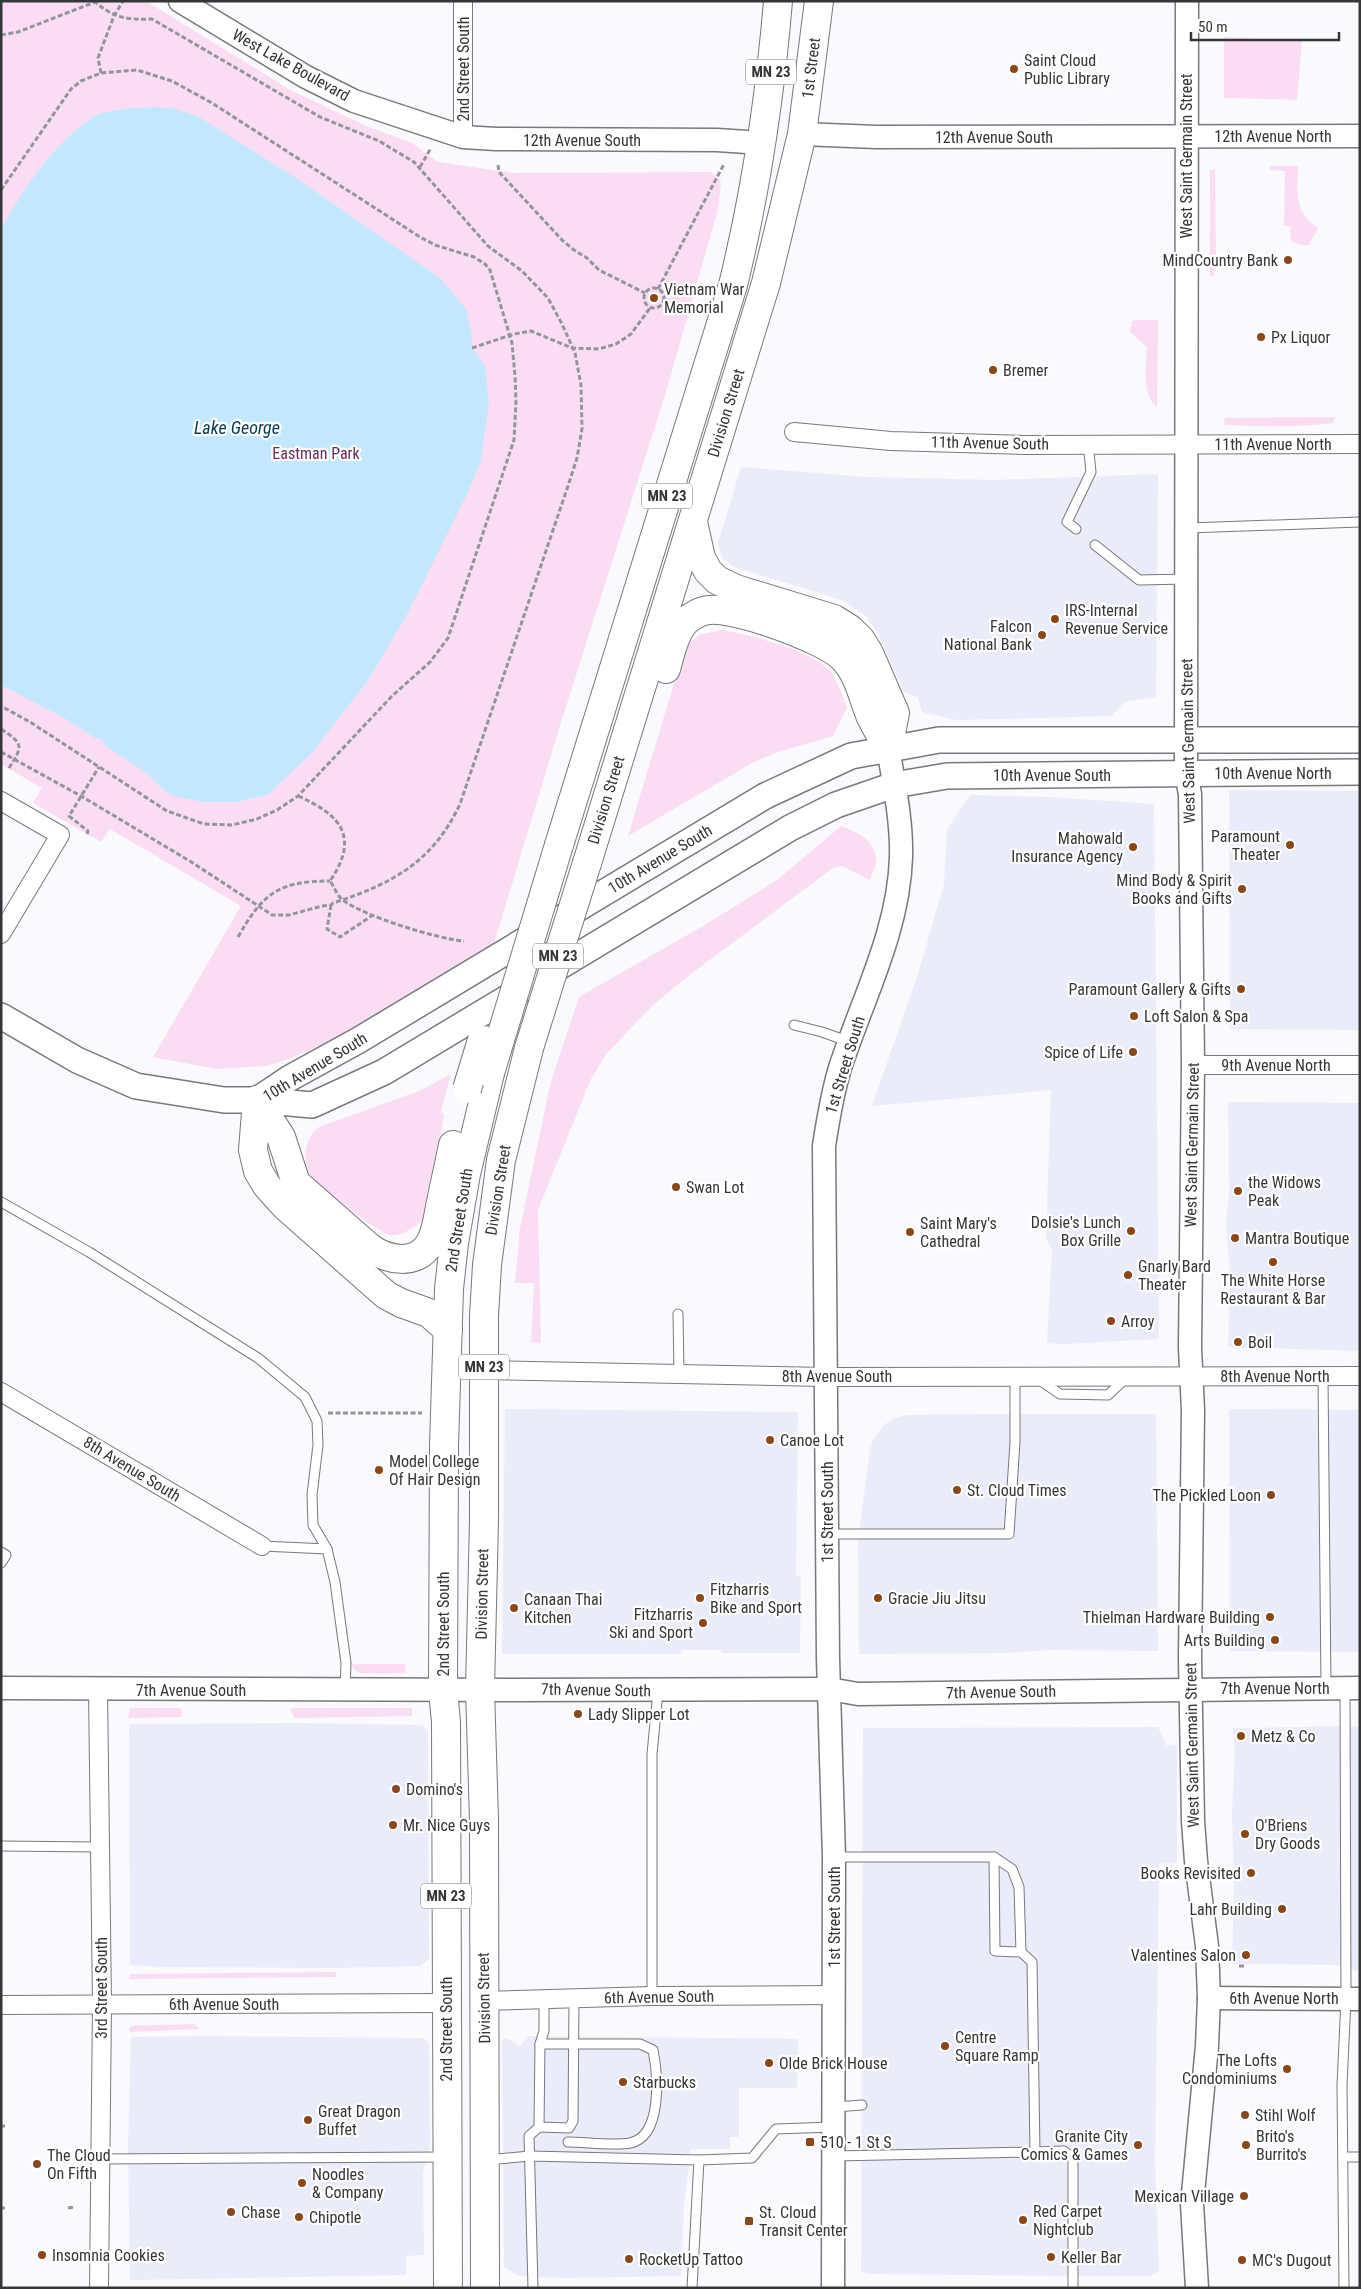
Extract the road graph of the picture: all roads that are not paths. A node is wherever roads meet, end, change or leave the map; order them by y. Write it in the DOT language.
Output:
graph roads {
  1 [pos="180,1"];
  2 [pos="463,1"];
  3 [pos="778,1"];
  4 [pos="818,1"];
  5 [pos="1187,1"];
  6 [pos="802,134"];
  7 [pos="1186,136"];
  8 [pos="1360,136"];
  9 [pos="463,137"];
  10 [pos="762,143"];
  11 [pos="794,432"];
  12 [pos="1088,443"];
  13 [pos="1186,444"];
  14 [pos="1360,444"];
  15 [pos="693,521"];
  16 [pos="1360,522"];
  17 [pos="1186,528"];
  18 [pos="1076,529"];
  19 [pos="1095,546"];
  20 [pos="1186,579"];
  21 [pos="1186,740"];
  22 [pos="1360,740"];
  23 [pos="888,748"];
  24 [pos="1360,772"];
  25 [pos="1186,773"];
  26 [pos="894,785"];
  27 [pos="1,800"];
  28 [pos="610,815"];
  29 [pos="1,934"];
  30 [pos="520,969"];
  31 [pos="1,1016"];
  32 [pos="794,1025"];
  33 [pos="850,1042"];
  34 [pos="1193,1065"];
  35 [pos="1360,1065"];
  36 [pos="257,1100"];
  37 [pos="1,1202"];
  38 [pos="678,1314"];
  39 [pos="448,1330"];
  40 [pos="484,1370"];
  41 [pos="679,1374"];
  42 [pos="1190,1375"];
  43 [pos="1015,1376"];
  44 [pos="1323,1376"];
  45 [pos="1360,1376"];
  46 [pos="826,1377"];
  47 [pos="1,1392"];
  48 [pos="827,1534"];
  49 [pos="262,1546"];
  50 [pos="328,1549"];
  51 [pos="1,1552"];
  52 [pos="1,1563"];
  53 [pos="1,1688"];
  54 [pos="1344,1688"];
  55 [pos="98,1689"];
  56 [pos="480,1689"];
  57 [pos="828,1689"];
  58 [pos="1191,1689"];
  59 [pos="444,1690"];
  60 [pos="658,1690"];
  61 [pos="345,1691"];
  62 [pos="1,1846"];
  63 [pos="99,1846"];
  64 [pos="834,1857"];
  65 [pos="994,1857"];
  66 [pos="1020,1952"];
  67 [pos="834,1995"];
  68 [pos="652,1996"];
  69 [pos="1209,1998"];
  70 [pos="1353,1999"];
  71 [pos="574,2000"];
  72 [pos="484,2001"];
  73 [pos="544,2001"];
  74 [pos="446,2003"];
  75 [pos="102,2004"];
  76 [pos="1,2005"];
  77 [pos="540,2044"];
  78 [pos="575,2044"];
  79 [pos="862,2105"];
  80 [pos="834,2117"];
  81 [pos="538,2127"];
  82 [pos="568,2128"];
  83 [pos="568,2142"];
  84 [pos="1035,2152"];
  85 [pos="566,2155"];
  86 [pos="530,2156"];
  87 [pos="834,2156"];
  88 [pos="1343,2157"];
  89 [pos="1360,2157"];
  90 [pos="447,2158"];
  91 [pos="100,2159"];
  92 [pos="485,2160"];
  93 [pos="699,2160"];
  94 [pos="99,2288"];
  95 [pos="448,2288"];
  96 [pos="485,2288"];
  97 [pos="533,2288"];
  98 [pos="692,2288"];
  99 [pos="833,2288"];
  100 [pos="1073,2288"];
  101 [pos="1197,2288"];
  102 [pos="1344,2288"];
  1 -- 9 [label="street, West Lake Boulevard"];
  2 -- 9 [label="street, 2nd Street South"];
  3 -- 10 [label="highway, MN 23"];
  4 -- 6 [label="highway, 1st Street / MN 23"];
  5 -- 7 [label="street, West Saint Germain Street"];
  6 -- 7 [label="street, 12th Avenue South"];
  6 -- 15 [label="highway, Division Street / MN 23"];
  7 -- 8 [label="street, 12th Avenue North"];
  7 -- 13 [label="street, West Saint Germain Street"];
  9 -- 10 [label="street, 12th Avenue South"];
  10 -- 30 [label="highway, Division Street / MN 23, bridge"];
  11 -- 12 [label="street, 11th Avenue South"];
  12 -- 13 [label="street, 11th Avenue South"];
  12 -- 18 [label="lane"];
  13 -- 14 [label="street, 11th Avenue North"];
  13 -- 17 [label="street, West Saint Germain Street"];
  15 -- 23 [label="highway"];
  15 -- 28 [label="highway, Division Street / MN 23"];
  16 -- 17 [label="lane"];
  17 -- 20 [label="street, West Saint Germain Street"];
  19 -- 20 [label="lane"];
  20 -- 21 [label="street, West Saint Germain Street"];
  21 -- 22 [label="main road, 10th Avenue North"];
  21 -- 23 [label="main road, 10th Avenue South"];
  21 -- 25 [label="street, West Saint Germain Street"];
  23 -- 26 [label="street, 1st Street South"];
  23 -- 28 [label="highway"];
  23 -- 36 [label="main road, 10th Avenue South"];
  24 -- 25 [label="main road, 10th Avenue North"];
  25 -- 26 [label="main road, 10th Avenue South"];
  25 -- 34 [label="street, West Saint Germain Street"];
  26 -- 33 [label="street, 1st Street South"];
  26 -- 36 [label="main road, 10th Avenue South"];
  27 -- 29 [label="street"];
  28 -- 40 [label="highway, Division Street / MN 23, bridge"];
  30 -- 36 [label="highway, bridge"];
  30 -- 39 [label="highway, 2nd Street South / MN 23, bridge"];
  31 -- 36 [label="main road"];
  32 -- 33 [label="lane"];
  33 -- 46 [label="street, 1st Street South"];
  34 -- 35 [label="street, 9th Avenue North"];
  34 -- 42 [label="street, West Saint Germain Street"];
  36 -- 39 [label="highway"];
  37 -- 50 [label="lane"];
  38 -- 41 [label="lane"];
  39 -- 59 [label="highway, 2nd Street South / MN 23"];
  40 -- 41 [label="street, 8th Avenue South"];
  40 -- 56 [label="highway, Division Street / MN 23"];
  41 -- 46 [label="street, 8th Avenue South"];
  42 -- 43 [label="street, 8th Avenue South"];
  42 -- 44 [label="street, 8th Avenue North"];
  42 -- 58 [label="street, West Saint Germain Street"];
  43 -- 46 [label="street, 8th Avenue South"];
  43 -- 48 [label="lane"];
  44 -- 45 [label="street, 8th Avenue North"];
  44 -- 54 [label="lane"];
  46 -- 48 [label="street, 1st Street South"];
  47 -- 49 [label="street, 8th Avenue South"];
  48 -- 57 [label="street, 1st Street South"];
  49 -- 50 [label="lane"];
  50 -- 61 [label="lane"];
  51 -- 52 [label="lane"];
  53 -- 55 [label="street, 7th Avenue South"];
  54 -- 58 [label="street, 7th Avenue North"];
  54 -- 70 [label="lane"];
  55 -- 61 [label="street, 7th Avenue South"];
  55 -- 63 [label="street, 3rd Street South"];
  56 -- 59 [label="street, 7th Avenue South"];
  56 -- 60 [label="street, 7th Avenue South"];
  56 -- 72 [label="highway, Division Street / MN 23"];
  57 -- 58 [label="street, 7th Avenue South"];
  57 -- 60 [label="street, 7th Avenue South"];
  57 -- 64 [label="street, 1st Street South"];
  58 -- 69 [label="street, West Saint Germain Street"];
  59 -- 61 [label="street, 7th Avenue South"];
  59 -- 74 [label="highway, 2nd Street South / MN 23"];
  60 -- 68 [label="lane"];
  62 -- 63 [label="lane"];
  63 -- 75 [label="street, 3rd Street South"];
  64 -- 65 [label="lane"];
  64 -- 67 [label="street, 1st Street South"];
  65 -- 66 [label="lane"];
  65 -- 66 [label="lane"];
  66 -- 84 [label="lane"];
  67 -- 68 [label="street, 6th Avenue South"];
  67 -- 80 [label="street, 1st Street South"];
  68 -- 71 [label="street, 6th Avenue South"];
  69 -- 70 [label="street, 6th Avenue North"];
  69 -- 101 [label="street, West Saint Germain Street"];
  70 -- 88 [label="lane"];
  71 -- 73 [label="street, 6th Avenue South"];
  71 -- 78 [label="lane"];
  72 -- 73 [label="street, 6th Avenue South"];
  72 -- 92 [label="highway, Division Street / MN 23"];
  73 -- 77 [label="lane"];
  74 -- 75 [label="street, 6th Avenue South"];
  74 -- 90 [label="highway, 2nd Street South / MN 23"];
  75 -- 76 [label="street, 6th Avenue South"];
  75 -- 91 [label="street, 3rd Street South"];
  77 -- 78 [label="lane"];
  77 -- 81 [label="lane"];
  78 -- 82 [label="lane"];
  78 -- 83 [label="lane"];
  79 -- 80 [label="lane"];
  80 -- 87 [label="street, 1st Street South"];
  80 -- 93 [label="lane"];
  81 -- 82 [label="lane"];
  81 -- 86 [label="lane"];
  82 -- 83 [label="lane"];
  83 -- 85 [label="lane"];
  84 -- 87 [label="lane"];
  84 -- 100 [label="lane"];
  85 -- 86 [label="lane"];
  85 -- 93 [label="lane"];
  86 -- 92 [label="lane"];
  86 -- 97 [label="lane"];
  87 -- 99 [label="street, 1st Street South"];
  88 -- 89 [label="lane"];
  88 -- 102 [label="lane"];
  90 -- 91 [label="lane"];
  90 -- 95 [label="highway, 2nd Street South / MN 23"];
  91 -- 94 [label="street, 3rd Street South"];
  92 -- 96 [label="highway, Division Street / MN 23"];
  93 -- 98 [label="lane"];
}
